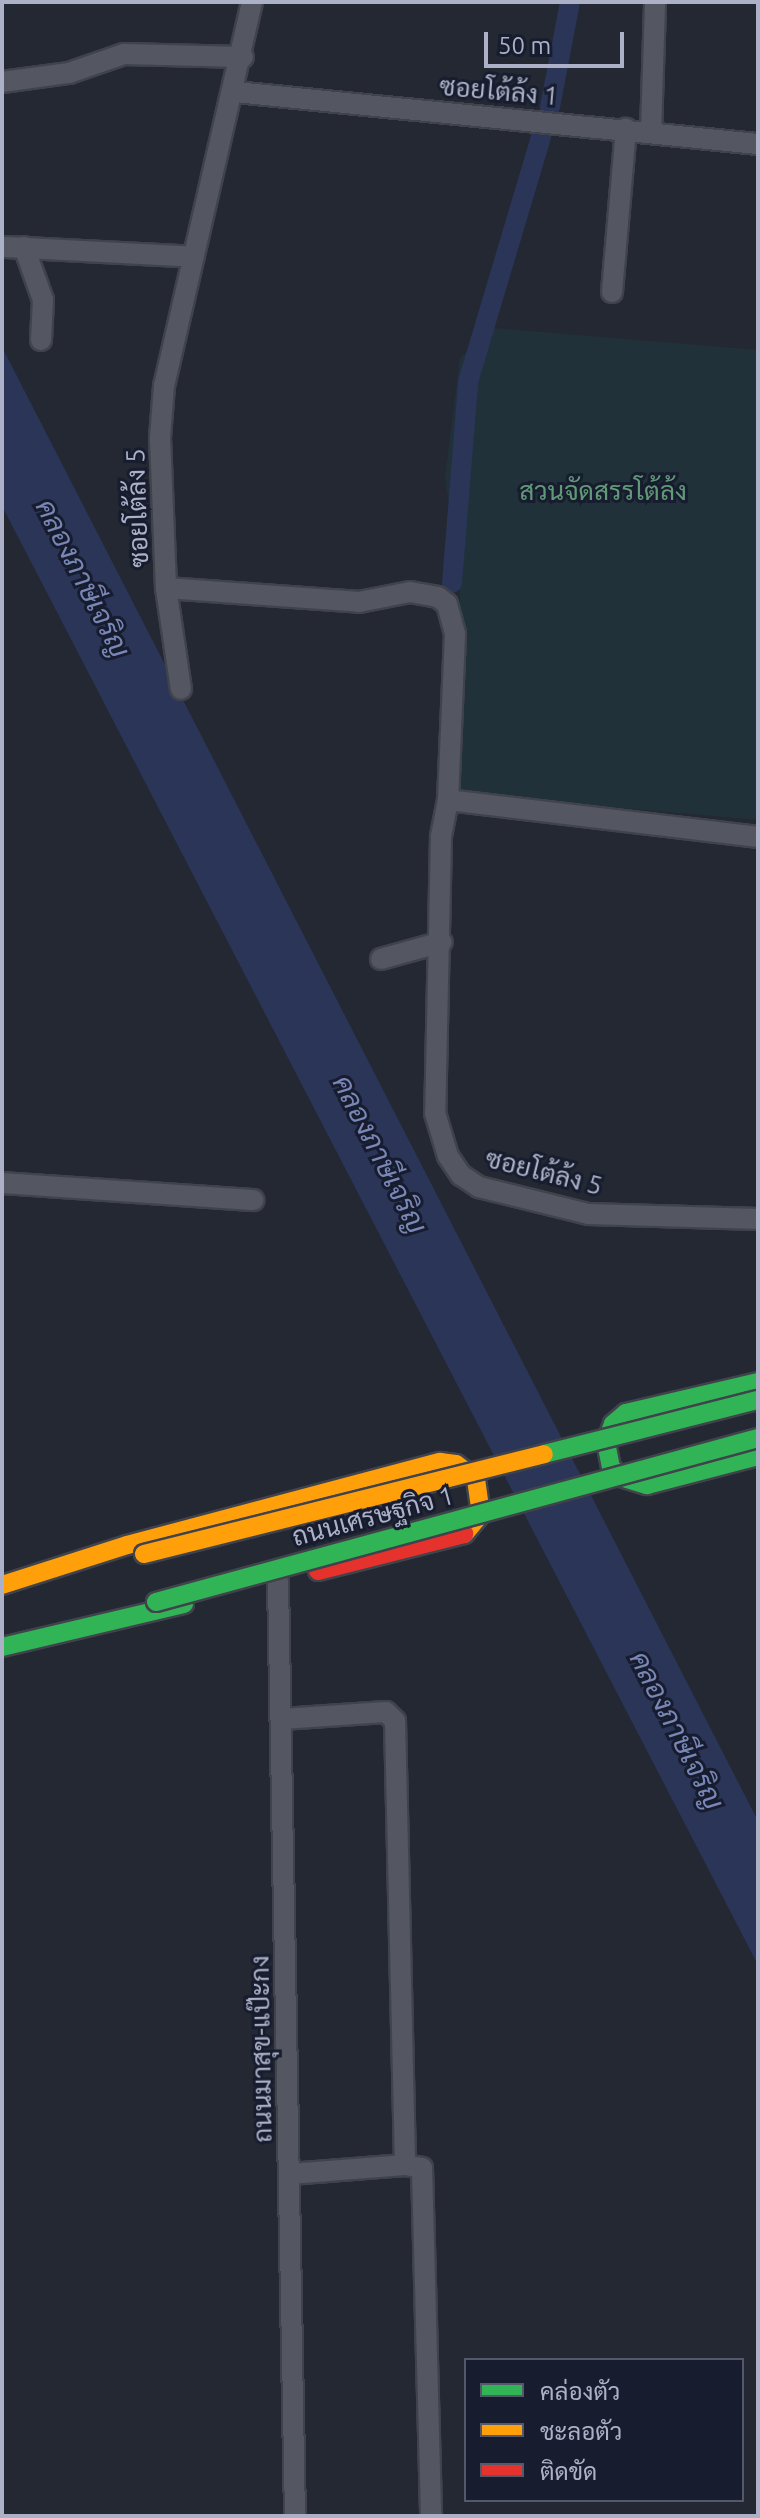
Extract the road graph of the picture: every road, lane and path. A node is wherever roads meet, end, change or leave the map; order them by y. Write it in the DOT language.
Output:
graph roads {
  1 [pos="252,2"];
  2 [pos="655,2"];
  3 [pos="243,57"];
  4 [pos="2,82"];
  5 [pos="235,92"];
  6 [pos="626,129"];
  7 [pos="651,132"];
  8 [pos="758,144"];
  9 [pos="194,257"];
  10 [pos="612,292"];
  11 [pos="41,340"];
  12 [pos="166,588"];
  13 [pos="181,689"];
  14 [pos="448,800"];
  15 [pos="758,837"];
  16 [pos="442,942"];
  17 [pos="381,959"];
  18 [pos="2,1183"];
  19 [pos="253,1200"];
  20 [pos="758,1219"];
  21 [pos="758,1382"];
  22 [pos="758,1400"];
  23 [pos="758,1438"];
  24 [pos="758,1456"];
  25 [pos="278,1581"];
  26 [pos="2,1585"];
  27 [pos="2,1592"];
  28 [pos="2,1645"];
  29 [pos="282,1719"];
  30 [pos="405,2165"];
  31 [pos="290,2174"];
  32 [pos="295,2516"];
  33 [pos="431,2516"];
  1 -- 3 [label="street, ซอยโต้ล้ง 5"];
  2 -- 7 [label="street"];
  3 -- 4 [label="street"];
  3 -- 5 [label="street, ซอยโต้ล้ง 5"];
  5 -- 6 [label="street, ซอยโต้ล้ง 1"];
  5 -- 9 [label="street, ซอยโต้ล้ง 5"];
  6 -- 7 [label="street, ซอยโต้ล้ง 1"];
  6 -- 10 [label="street"];
  7 -- 8 [label="street, ซอยโต้ล้ง 1"];
  9 -- 11 [label="street"];
  9 -- 12 [label="street, ซอยโต้ล้ง 5"];
  12 -- 13 [label="street"];
  12 -- 14 [label="street, ซอยโต้ล้ง 5"];
  14 -- 15 [label="street"];
  14 -- 16 [label="street, ซอยโต้ล้ง 5"];
  16 -- 17 [label="street"];
  16 -- 20 [label="street, ซอยโต้ล้ง 5"];
  18 -- 19 [label="street"];
  21 -- 24 [label="main road"];
  22 -- 27 [label="main road, ถนนเศรษฐกิจ 1, bridge"];
  23 -- 28 [label="main road, ถนนเศรษฐกิจ 1, bridge"];
  25 -- 26 [label="main road"];
  25 -- 28 [label="main road"];
  25 -- 29 [label="street, ถนนมาสุข-แป๊ะกง"];
  29 -- 30 [label="street"];
  29 -- 31 [label="street, ถนนมาสุข-แป๊ะกง"];
  30 -- 31 [label="street"];
  30 -- 33 [label="street"];
  31 -- 32 [label="street, ถนนมาสุข-แป๊ะกง"];
}
